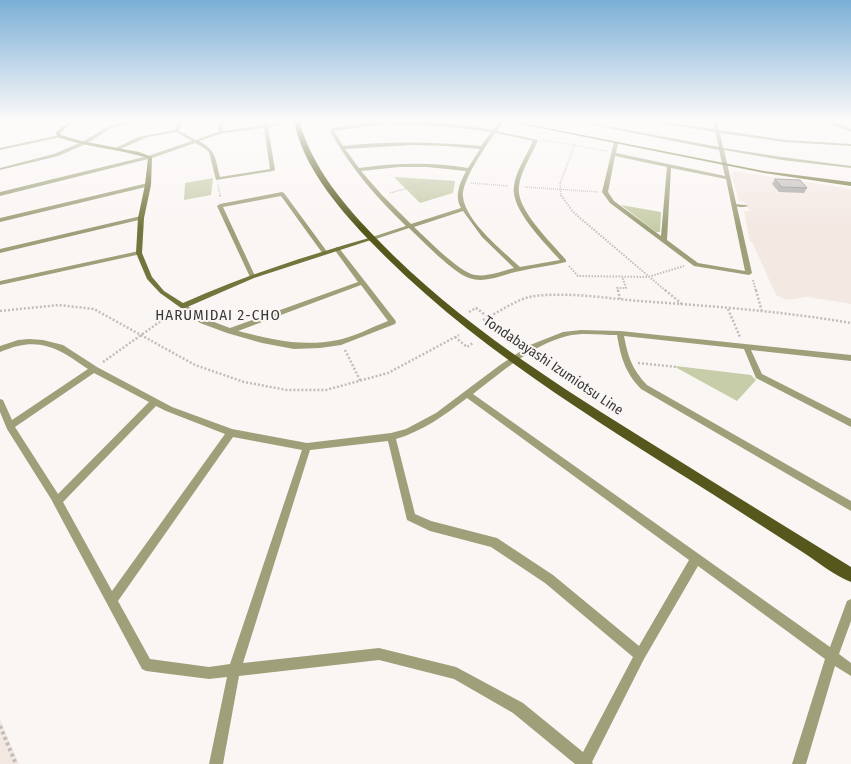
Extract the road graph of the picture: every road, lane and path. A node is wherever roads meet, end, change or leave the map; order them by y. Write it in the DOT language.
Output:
graph roads {
  1 [pos="49,157"];
  2 [pos="150,157"];
  3 [pos="212,157"];
  4 [pos="270,157"];
  5 [pos="311,157"];
  6 [pos="347,157"];
  7 [pos="478,157"];
  8 [pos="529,157"];
  9 [pos="569,157"];
  10 [pos="612,157"];
  11 [pos="629,157"];
  12 [pos="683,157"];
  13 [pos="722,157"];
  14 [pos="767,157"];
  15 [pos="724,165"];
  16 [pos="669,166"];
  17 [pos="851,167"];
  18 [pos="0,169"];
  19 [pos="357,170"];
  20 [pos="470,170"];
  21 [pos="727,178"];
  22 [pos="218,179"];
  23 [pos="462,183"];
  24 [pos="851,184"];
  25 [pos="148,185"];
  26 [pos="559,190"];
  27 [pos="605,192"];
  28 [pos="0,194"];
  29 [pos="379,196"];
  30 [pos="734,205"];
  31 [pos="220,206"];
  32 [pos="746,206"];
  33 [pos="464,210"];
  34 [pos="142,218"];
  35 [pos="0,220"];
  36 [pos="409,226"];
  37 [pos="371,239"];
  38 [pos="664,242"];
  39 [pos="337,249"];
  40 [pos="0,251"];
  41 [pos="139,253"];
  42 [pos="325,253"];
  43 [pos="564,261"];
  44 [pos="693,264"];
  45 [pos="519,269"];
  46 [pos="750,273"];
  47 [pos="252,276"];
  48 [pos="622,276"];
  49 [pos="648,277"];
  50 [pos="0,283"];
  51 [pos="361,283"];
  52 [pos="620,299"];
  53 [pos="682,304"];
  54 [pos="183,306"];
  55 [pos="727,308"];
  56 [pos="0,311"];
  57 [pos="469,312"];
  58 [pos="762,312"];
  59 [pos="488,317"];
  60 [pos="483,320"];
  61 [pos="851,323"];
  62 [pos="230,331"];
  63 [pos="620,333"];
  64 [pos="139,335"];
  65 [pos="458,335"];
  66 [pos="454,337"];
  67 [pos="341,342"];
  68 [pos="473,343"];
  69 [pos="745,346"];
  70 [pos="0,349"];
  71 [pos="851,358"];
  72 [pos="514,359"];
  73 [pos="625,362"];
  74 [pos="677,367"];
  75 [pos="94,369"];
  76 [pos="362,382"];
  77 [pos="467,394"];
  78 [pos="0,402"];
  79 [pos="155,402"];
  80 [pos="851,423"];
  81 [pos="10,426"];
  82 [pos="231,433"];
  83 [pos="391,437"];
  84 [pos="307,447"];
  85 [pos="57,501"];
  86 [pos="851,506"];
  87 [pos="696,559"];
  88 [pos="851,575"];
  89 [pos="110,601"];
  90 [pos="851,605"];
  91 [pos="640,655"];
  92 [pos="832,657"];
  93 [pos="851,670"];
  94 [pos="234,671"];
  95 [pos="0,726"];
  96 [pos="585,763"];
  97 [pos="16,764"];
  98 [pos="216,764"];
  99 [pos="799,764"];
  1 -- 18 [label="street"];
  2 -- 25 [label="street"];
  2 -- 28 [label="street"];
  3 -- 22 [label="street"];
  4 -- 22 [label="street"];
  5 -- 37 [label="main road, Tondabayashi Izumiotsu Line"];
  6 -- 19 [label="street"];
  7 -- 20 [label="street"];
  8 -- 43 [label="street"];
  9 -- 26 [label="path"];
  10 -- 27 [label="street"];
  11 -- 16 [label="street"];
  12 -- 15 [label="street"];
  13 -- 15 [label="street"];
  14 -- 17 [label="street"];
  15 -- 21 [label="street"];
  15 -- 24 [label="street"];
  16 -- 21 [label="street"];
  16 -- 38 [label="street"];
  19 -- 20 [label="street"];
  19 -- 29 [label="street"];
  20 -- 23 [label="street"];
  21 -- 30 [label="street"];
  22 -- 31 [label="path"];
  23 -- 29 [label="path"];
  23 -- 33 [label="street"];
  25 -- 34 [label="street"];
  25 -- 35 [label="street"];
  26 -- 27 [label="path"];
  26 -- 49 [label="path"];
  27 -- 38 [label="street"];
  29 -- 36 [label="street"];
  30 -- 32 [label="lane"];
  30 -- 46 [label="street"];
  31 -- 42 [label="street"];
  31 -- 47 [label="street"];
  33 -- 36 [label="street"];
  33 -- 45 [label="street"];
  34 -- 40 [label="street"];
  34 -- 41 [label="street"];
  36 -- 37 [label="street"];
  36 -- 45 [label="street"];
  37 -- 39 [label="street"];
  37 -- 72 [label="main road, Tondabayashi Izumiotsu Line"];
  38 -- 44 [label="street"];
  39 -- 42 [label="street"];
  39 -- 51 [label="street"];
  41 -- 50 [label="street"];
  41 -- 54 [label="street"];
  42 -- 47 [label="street"];
  43 -- 45 [label="street"];
  43 -- 48 [label="path"];
  44 -- 46 [label="street"];
  44 -- 49 [label="path"];
  46 -- 58 [label="path"];
  47 -- 54 [label="street"];
  48 -- 49 [label="path"];
  48 -- 52 [label="path"];
  49 -- 53 [label="path"];
  51 -- 62 [label="street"];
  51 -- 67 [label="street"];
  52 -- 53 [label="path"];
  52 -- 59 [label="path"];
  53 -- 55 [label="path"];
  54 -- 62 [label="street"];
  54 -- 64 [label="path"];
  55 -- 58 [label="path"];
  55 -- 69 [label="path"];
  56 -- 64 [label="path"];
  57 -- 59 [label="path"];
  58 -- 61 [label="path"];
  59 -- 60 [label="path"];
  62 -- 67 [label="street"];
  63 -- 69 [label="street"];
  63 -- 72 [label="street"];
  63 -- 73 [label="street"];
  64 -- 75 [label="path"];
  64 -- 76 [label="path"];
  65 -- 66 [label="path"];
  66 -- 68 [label="path"];
  66 -- 76 [label="path"];
  67 -- 76 [label="path"];
  69 -- 71 [label="street"];
  69 -- 80 [label="street"];
  70 -- 75 [label="street"];
  72 -- 77 [label="street"];
  72 -- 88 [label="main road, Tondabayashi Izumiotsu Line"];
  73 -- 74 [label="path"];
  73 -- 86 [label="street"];
  75 -- 79 [label="street"];
  75 -- 81 [label="street"];
  77 -- 83 [label="street"];
  77 -- 87 [label="street"];
  78 -- 81 [label="street"];
  79 -- 82 [label="street"];
  79 -- 85 [label="street"];
  81 -- 85 [label="street"];
  82 -- 84 [label="street"];
  82 -- 89 [label="street"];
  83 -- 84 [label="street"];
  83 -- 91 [label="street"];
  84 -- 94 [label="street"];
  85 -- 89 [label="street"];
  87 -- 91 [label="street"];
  87 -- 92 [label="street"];
  89 -- 94 [label="street"];
  90 -- 92 [label="street"];
  91 -- 96 [label="street"];
  92 -- 93 [label="street"];
  92 -- 99 [label="street"];
  94 -- 96 [label="street"];
  94 -- 98 [label="street"];
  95 -- 97 [label="path"];
}
